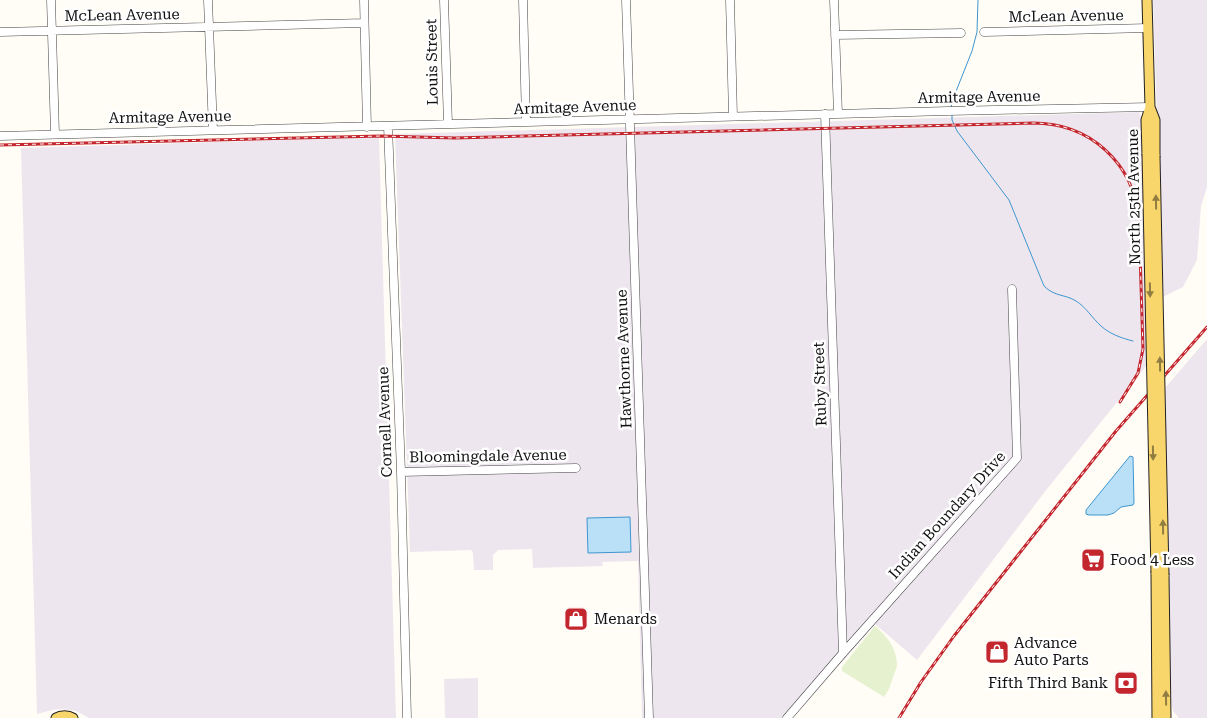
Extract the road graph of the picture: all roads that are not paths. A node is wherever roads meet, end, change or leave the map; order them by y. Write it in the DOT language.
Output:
graph roads {
  1 [pos="51,0"];
  2 [pos="208,0"];
  3 [pos="364,0"];
  4 [pos="444,0"];
  5 [pos="523,0"];
  6 [pos="626,0"];
  7 [pos="730,0"];
  8 [pos="834,0"];
  9 [pos="1147,0"];
  10 [pos="364,23"];
  11 [pos="209,26"];
  12 [pos="1148,28"];
  13 [pos="52,30"];
  14 [pos="0,32"];
  15 [pos="984,32"];
  16 [pos="962,33"];
  17 [pos="835,35"];
  18 [pos="1150,107"];
  19 [pos="825,114"];
  20 [pos="838,114"];
  21 [pos="734,116"];
  22 [pos="630,119"];
  23 [pos="526,122"];
  24 [pos="448,124"];
  25 [pos="388,126"];
  26 [pos="368,127"];
  27 [pos="213,130"];
  28 [pos="55,134"];
  29 [pos="0,136"];
  30 [pos="1012,289"];
  31 [pos="576,468"];
  32 [pos="401,472"];
  33 [pos="1160,591"];
  34 [pos="842,653"];
  35 [pos="56,718"];
  36 [pos="73,718"];
  37 [pos="407,718"];
  38 [pos="649,718"];
  39 [pos="787,718"];
  40 [pos="1157,718"];
  41 [pos="1166,718"];
  1 -- 13 [label="street"];
  2 -- 11 [label="street"];
  3 -- 10 [label="street"];
  4 -- 24 [label="street, Louis Street"];
  5 -- 23 [label="street"];
  6 -- 22 [label="street, Hawthorne Avenue"];
  7 -- 21 [label="street"];
  8 -- 17 [label="street"];
  9 -- 12 [label="main road, North 25th Avenue"];
  10 -- 11 [label="street, McLean Avenue"];
  10 -- 26 [label="street"];
  11 -- 13 [label="street, McLean Avenue"];
  11 -- 27 [label="street"];
  12 -- 15 [label="street, McLean Avenue"];
  12 -- 18 [label="main road, North 25th Avenue"];
  13 -- 14 [label="street, McLean Avenue"];
  13 -- 28 [label="street"];
  16 -- 17 [label="street"];
  17 -- 20 [label="street"];
  18 -- 20 [label="street, Armitage Avenue"];
  18 -- 33 [label="main road, North 25th Avenue, bridge"];
  19 -- 20 [label="street, Armitage Avenue"];
  19 -- 21 [label="street, Armitage Avenue"];
  19 -- 34 [label="street, Ruby Street"];
  21 -- 22 [label="street, Armitage Avenue"];
  22 -- 23 [label="street, Armitage Avenue"];
  22 -- 38 [label="street, Hawthorne Avenue"];
  23 -- 24 [label="street, Armitage Avenue"];
  24 -- 25 [label="street, Armitage Avenue"];
  25 -- 26 [label="street, Armitage Avenue"];
  25 -- 32 [label="street, Cornell Avenue"];
  26 -- 27 [label="street, Armitage Avenue"];
  27 -- 28 [label="street, Armitage Avenue"];
  28 -- 29 [label="street, Armitage Avenue"];
  30 -- 34 [label="street, Indian Boundary Drive"];
  31 -- 32 [label="street, Bloomingdale Avenue"];
  32 -- 37 [label="street, Cornell Avenue"];
  33 -- 40 [label="main road, North 25th Avenue"];
  41 -- 33 [label="main road, North 25th Avenue, one-way"];
  34 -- 39 [label="street, Indian Boundary Drive"];
  35 -- 36 [label="main road"];
}
